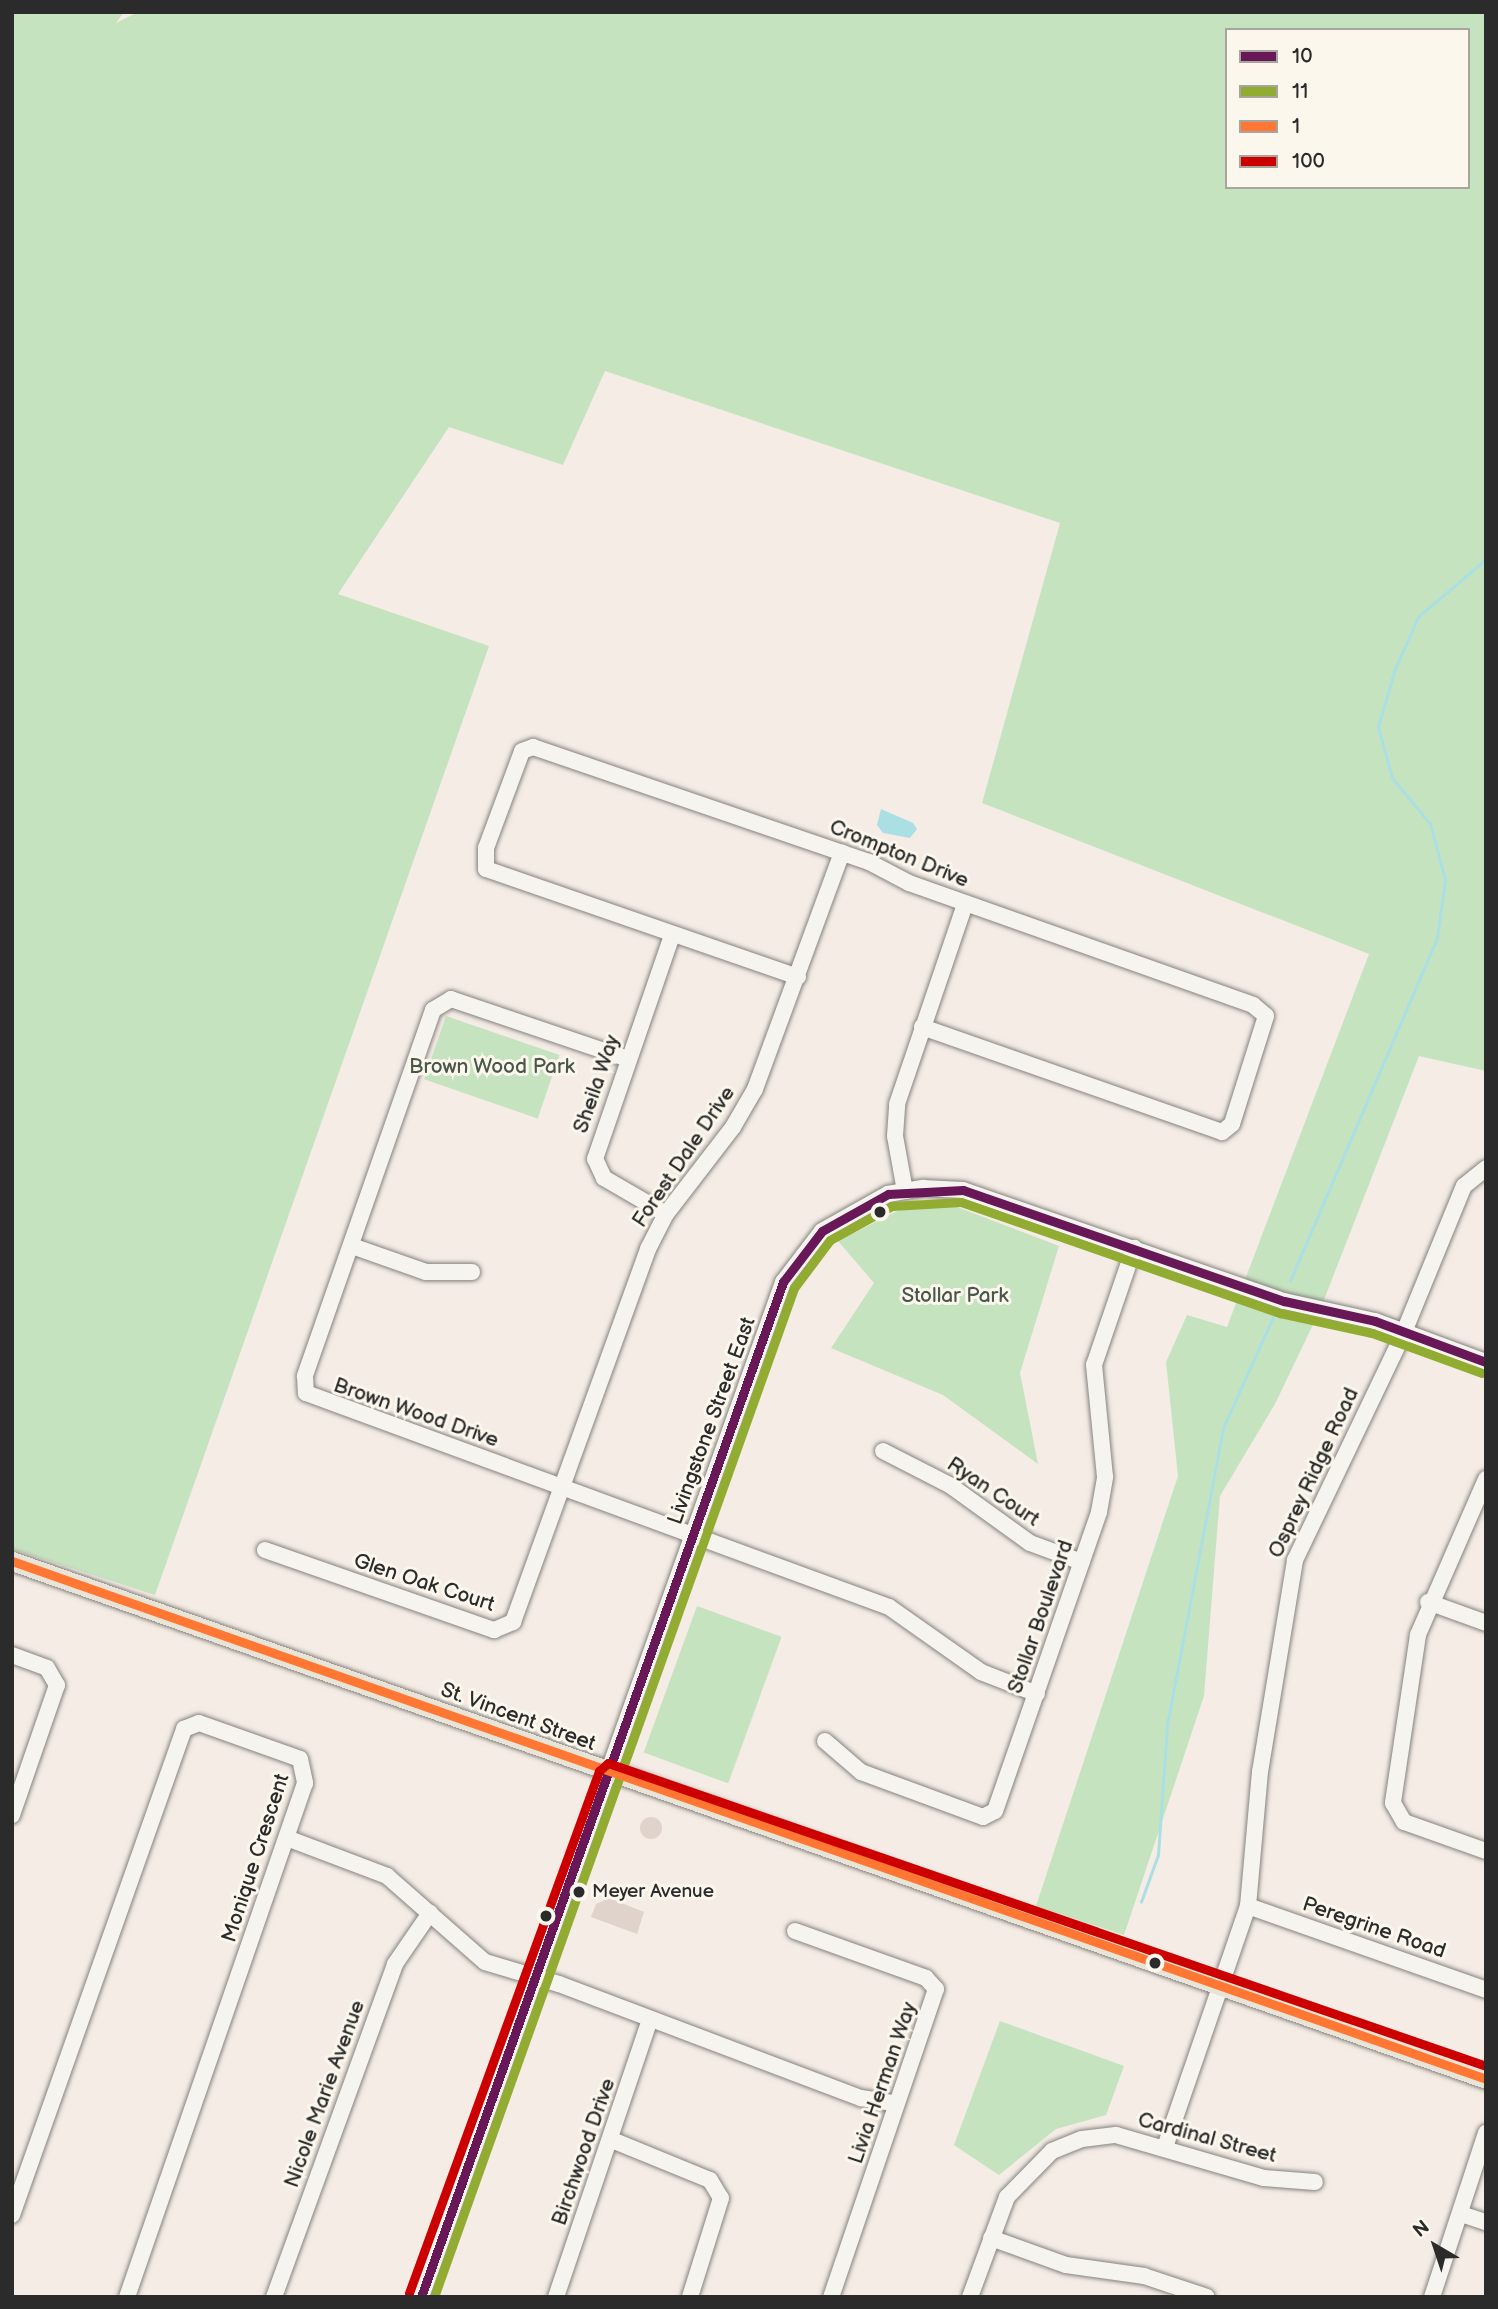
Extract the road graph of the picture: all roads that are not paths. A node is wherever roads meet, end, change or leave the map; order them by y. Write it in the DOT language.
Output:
graph roads {
  1 [pos="842,853"];
  2 [pos="965,904"];
  3 [pos="672,936"];
  4 [pos="798,977"];
  5 [pos="922,1027"];
  6 [pos="628,1059"];
  7 [pos="1486,1168"];
  8 [pos="905,1191"];
  9 [pos="666,1213"];
  10 [pos="352,1246"];
  11 [pos="1134,1248"];
  12 [pos="472,1272"];
  13 [pos="1404,1332"];
  14 [pos="1486,1362"];
  15 [pos="883,1451"];
  16 [pos="1486,1479"];
  17 [pos="563,1486"];
  18 [pos="694,1533"];
  19 [pos="265,1550"];
  20 [pos="12,1561"];
  21 [pos="1082,1562"];
  22 [pos="1428,1602"];
  23 [pos="1486,1623"];
  24 [pos="12,1655"];
  25 [pos="1037,1694"];
  26 [pos="825,1741"];
  27 [pos="611,1775"];
  28 [pos="12,1815"];
  29 [pos="287,1838"];
  30 [pos="1486,1851"];
  31 [pos="1248,1906"];
  32 [pos="430,1913"];
  33 [pos="795,1931"];
  34 [pos="536,1981"];
  35 [pos="1220,1986"];
  36 [pos="1486,1990"];
  37 [pos="650,2020"];
  38 [pos="1486,2079"];
  39 [pos="897,2104"];
  40 [pos="1486,2133"];
  41 [pos="612,2140"];
  42 [pos="1165,2147"];
  43 [pos="1315,2182"];
  44 [pos="1461,2214"];
  45 [pos="12,2215"];
  46 [pos="1486,2222"];
  47 [pos="991,2238"];
  48 [pos="127,2297"];
  49 [pos="274,2297"];
  50 [pos="421,2297"];
  51 [pos="556,2297"];
  52 [pos="690,2297"];
  53 [pos="831,2297"];
  54 [pos="970,2297"];
  55 [pos="1207,2297"];
  56 [pos="1432,2297"];
  1 -- 2 [label="street, Crompton Drive"];
  1 -- 3 [label="street, Crompton Drive"];
  1 -- 4 [label="street, Forest Dale Drive"];
  2 -- 5 [label="street"];
  2 -- 5 [label="street, Crompton Drive"];
  3 -- 4 [label="street, Crompton Drive"];
  3 -- 6 [label="street, Sheila Way"];
  4 -- 9 [label="street, Forest Dale Drive"];
  5 -- 8 [label="street"];
  6 -- 9 [label="street, Sheila Way"];
  6 -- 10 [label="street, Brown Wood Drive"];
  7 -- 13 [label="street, Osprey Ridge Road"];
  8 -- 11 [label="street, Livingstone Street East"];
  8 -- 18 [label="street, Livingstone Street East"];
  9 -- 17 [label="street, Forest Dale Drive"];
  10 -- 12 [label="street"];
  10 -- 17 [label="street, Brown Wood Drive"];
  11 -- 13 [label="street, Livingstone Street East"];
  11 -- 21 [label="street, Stollar Boulevard"];
  13 -- 14 [label="street, Livingstone Street East"];
  13 -- 31 [label="street, Osprey Ridge Road"];
  15 -- 21 [label="street, Ryan Court"];
  16 -- 22 [label="street"];
  17 -- 18 [label="street, Brown Wood Drive"];
  17 -- 19 [label="street, Glen Oak Court"];
  18 -- 25 [label="street, Brown Wood Drive"];
  18 -- 27 [label="street, Livingstone Street East"];
  20 -- 27 [label="main road, St. Vincent Street"];
  21 -- 25 [label="street, Stollar Boulevard"];
  22 -- 23 [label="street"];
  22 -- 30 [label="street"];
  24 -- 28 [label="street"];
  25 -- 26 [label="street, Stollar Boulevard"];
  27 -- 34 [label="street, Livingstone Street East"];
  27 -- 35 [label="main road, St. Vincent Street"];
  29 -- 32 [label="street"];
  29 -- 45 [label="street, Monique Crescent"];
  29 -- 48 [label="street, Monique Crescent"];
  31 -- 35 [label="street, Osprey Ridge Road"];
  31 -- 36 [label="street, Peregrine Road"];
  32 -- 34 [label="street"];
  32 -- 49 [label="street, Nicole Marie Avenue"];
  33 -- 39 [label="street, Livia Herman Way"];
  34 -- 37 [label="street"];
  34 -- 50 [label="street, Livingstone Street East"];
  35 -- 38 [label="main road, St. Vincent Street"];
  35 -- 42 [label="street, Osprey Ridge Road"];
  37 -- 39 [label="street"];
  37 -- 41 [label="street, Birchwood Drive"];
  39 -- 53 [label="street, Livia Herman Way"];
  40 -- 44 [label="street"];
  41 -- 51 [label="street, Birchwood Drive"];
  41 -- 52 [label="street"];
  42 -- 43 [label="street, Cardinal Street"];
  42 -- 47 [label="street, Cardinal Street"];
  44 -- 46 [label="street"];
  44 -- 56 [label="street"];
  47 -- 54 [label="street, Cardinal Street"];
  47 -- 55 [label="street"];
}
